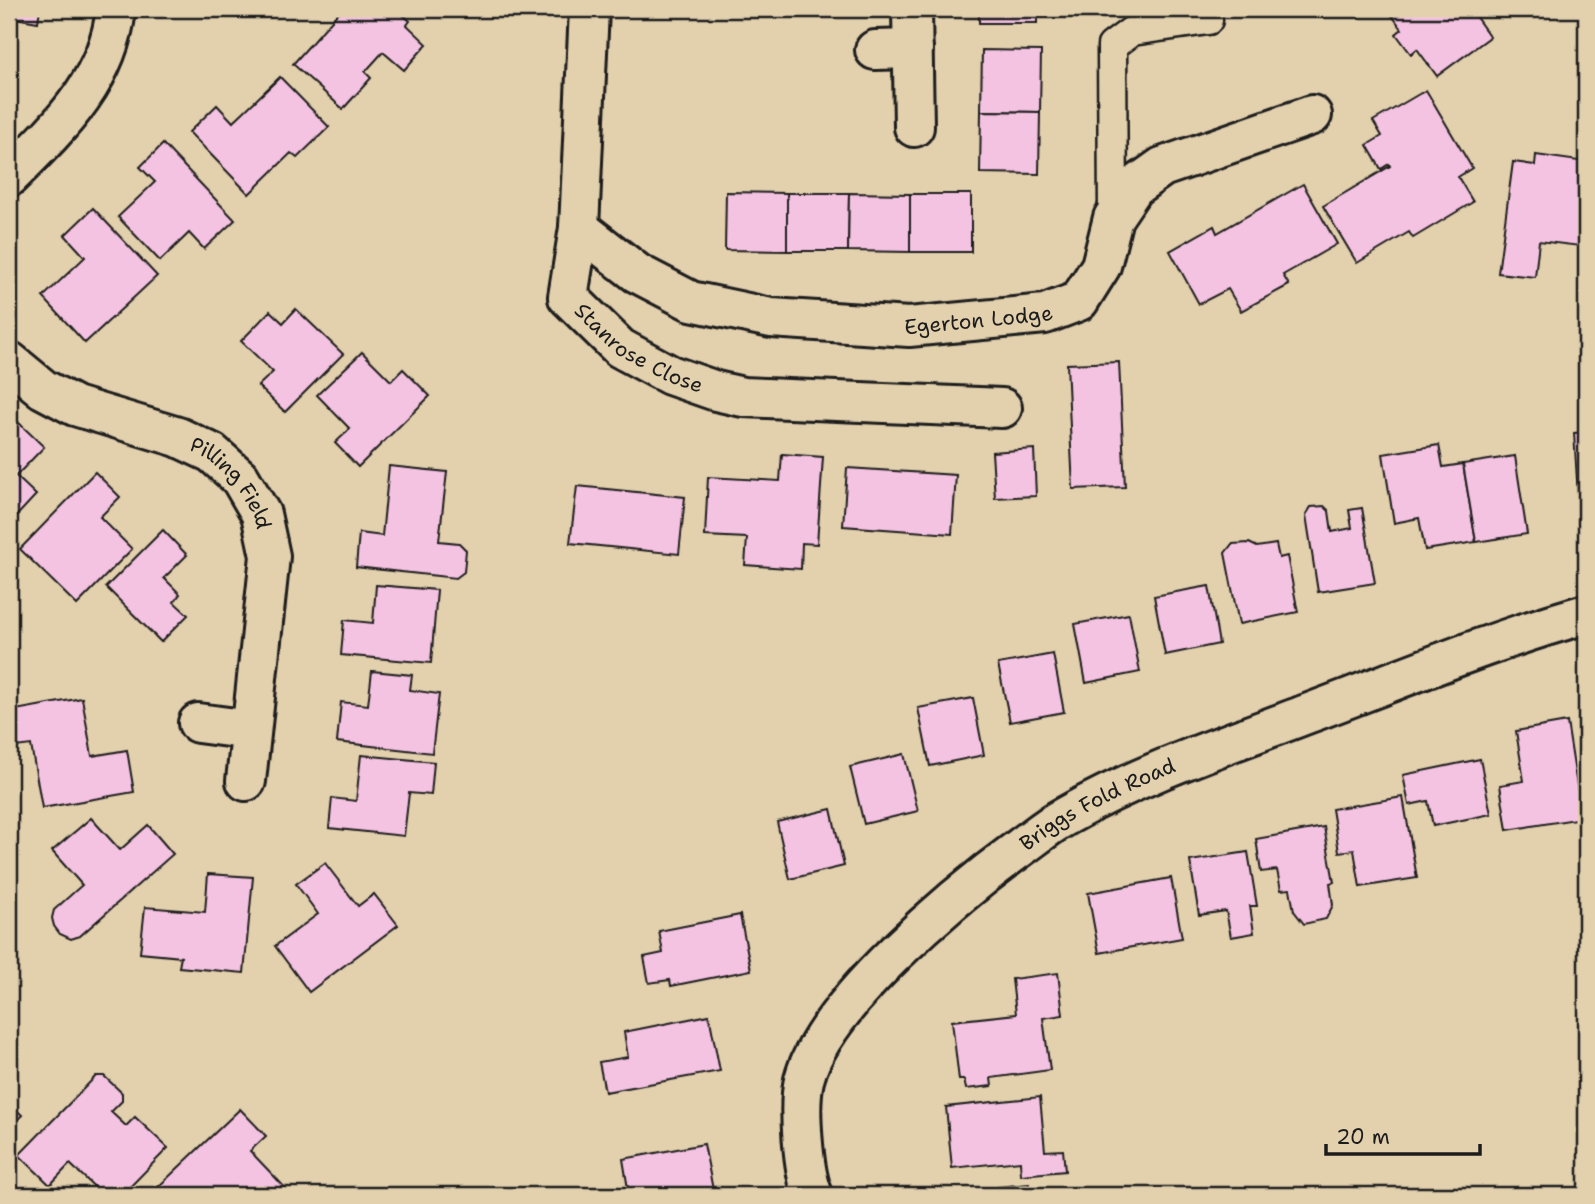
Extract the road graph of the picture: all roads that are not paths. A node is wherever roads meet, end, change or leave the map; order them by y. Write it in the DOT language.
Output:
graph roads {
  1 [pos="116,9"];
  2 [pos="589,9"];
  3 [pos="912,9"];
  4 [pos="1208,20"];
  5 [pos="913,49"];
  6 [pos="875,50"];
  7 [pos="1312,115"];
  8 [pos="914,127"];
  9 [pos="9,177"];
  10 [pos="1113,218"];
  11 [pos="579,228"];
  12 [pos="9,361"];
  13 [pos="1002,408"];
  14 [pos="1586,614"];
  15 [pos="198,723"];
  16 [pos="251,730"];
  17 [pos="246,781"];
  18 [pos="813,1195"];
  1 -- 9 [label="street"];
  2 -- 11 [label="street, Stanrose Close"];
  3 -- 5 [label="street"];
  4 -- 10 [label="lane"];
  5 -- 6 [label="street"];
  5 -- 8 [label="street"];
  7 -- 10 [label="street, Egerton Lodge"];
  10 -- 11 [label="street, Egerton Lodge"];
  11 -- 13 [label="street, Stanrose Close"];
  12 -- 16 [label="street, Pilling Field"];
  14 -- 18 [label="street, Briggs Fold Road"];
  15 -- 16 [label="street"];
  16 -- 17 [label="street, Pilling Field"];
}
